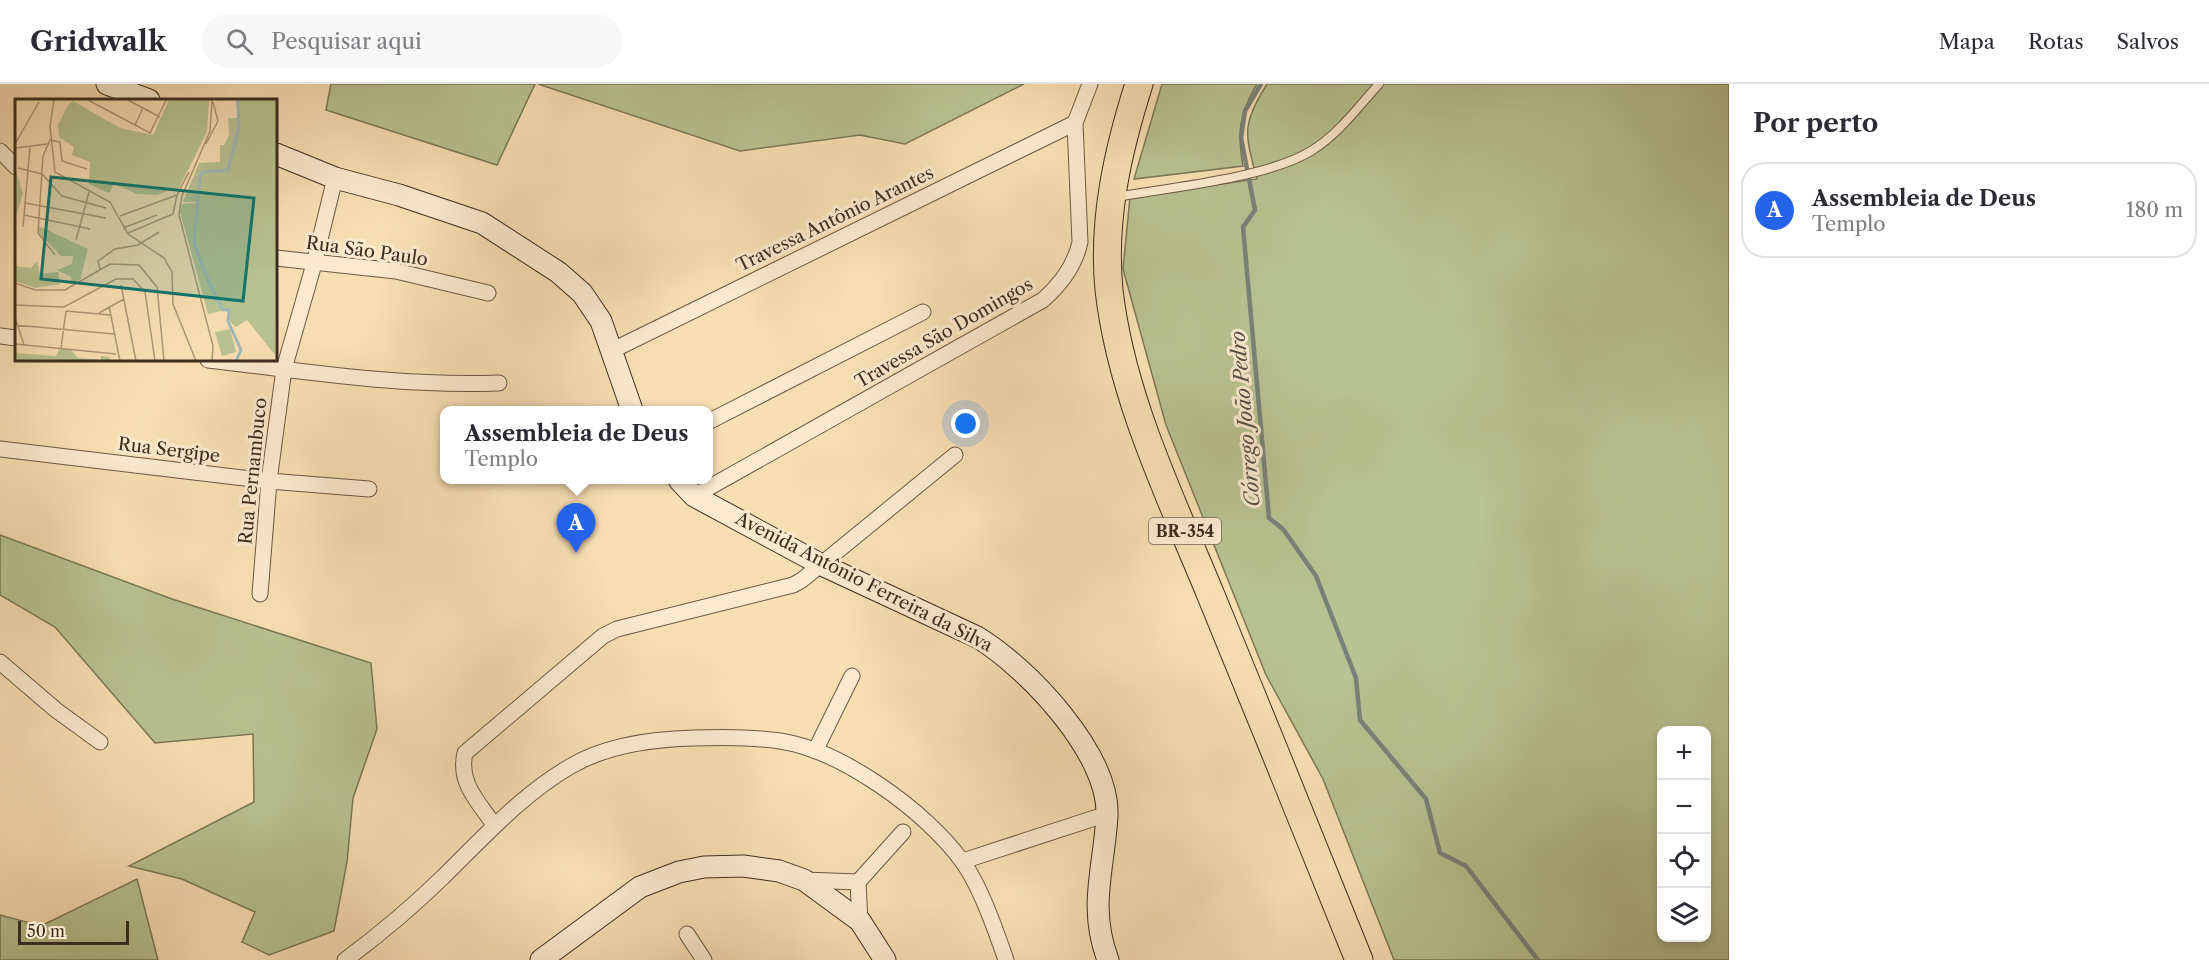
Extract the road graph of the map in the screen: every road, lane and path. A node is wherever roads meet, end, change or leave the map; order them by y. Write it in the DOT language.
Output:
graph roads {
  1 [pos="107,84"];
  2 [pos="1089,84"];
  3 [pos="1138,84"];
  4 [pos="1379,84"];
  5 [pos="146,99"];
  6 [pos="1075,123"];
  7 [pos="0,151"];
  8 [pos="278,155"];
  9 [pos="15,166"];
  10 [pos="335,178"];
  11 [pos="1111,197"];
  12 [pos="278,258"];
  13 [pos="314,264"];
  14 [pos="488,294"];
  15 [pos="923,312"];
  16 [pos="0,336"];
  17 [pos="15,338"];
  18 [pos="612,351"];
  19 [pos="225,362"];
  20 [pos="284,369"];
  21 [pos="499,383"];
  22 [pos="630,406"];
  23 [pos="713,419"];
  24 [pos="0,449"];
  25 [pos="955,455"];
  26 [pos="269,481"];
  27 [pos="683,484"];
  28 [pos="369,489"];
  29 [pos="694,496"];
  30 [pos="820,564"];
  31 [pos="260,594"];
  32 [pos="0,662"];
  33 [pos="852,676"];
  34 [pos="100,742"];
  35 [pos="815,751"];
  36 [pos="1107,814"];
  37 [pos="494,825"];
  38 [pos="903,832"];
  39 [pos="963,861"];
  40 [pos="804,880"];
  41 [pos="858,882"];
  42 [pos="860,921"];
  43 [pos="687,934"];
  44 [pos="345,960"];
  45 [pos="541,960"];
  46 [pos="705,960"];
  47 [pos="885,960"];
  48 [pos="1006,960"];
  49 [pos="1108,960"];
  50 [pos="1359,960"];
  1 -- 5 [label="street"];
  2 -- 6 [label="street, Travessa São Domingos"];
  3 -- 11 [label="highway, BR-354"];
  4 -- 11 [label="lane"];
  6 -- 18 [label="street, Travessa Antônio Arantes"];
  6 -- 29 [label="street, Travessa São Domingos"];
  7 -- 9 [label="street"];
  8 -- 10 [label="street"];
  10 -- 13 [label="street, Rua Pernambuco"];
  10 -- 18 [label="street"];
  11 -- 50 [label="highway, BR-354"];
  12 -- 13 [label="street, Rua São Paulo"];
  13 -- 14 [label="street, Rua São Paulo"];
  13 -- 20 [label="street, Rua Pernambuco"];
  15 -- 23 [label="street"];
  16 -- 17 [label="street"];
  18 -- 22 [label="street"];
  19 -- 20 [label="street"];
  20 -- 21 [label="street"];
  20 -- 26 [label="street, Rua Pernambuco"];
  24 -- 26 [label="street, Rua Sergipe"];
  25 -- 30 [label="street"];
  26 -- 28 [label="street, Rua Sergipe"];
  26 -- 31 [label="street, Rua Pernambuco"];
  27 -- 29 [label="street, Avenida Antônio Ferreira da Silva"];
  29 -- 30 [label="street, Avenida Antônio Ferreira da Silva"];
  30 -- 36 [label="street, Avenida Antônio Ferreira da Silva"];
  30 -- 37 [label="street"];
  32 -- 34 [label="street"];
  33 -- 35 [label="street"];
  35 -- 37 [label="street"];
  35 -- 39 [label="street"];
  36 -- 39 [label="street"];
  36 -- 49 [label="street, Avenida Antônio Ferreira da Silva"];
  37 -- 44 [label="street"];
  38 -- 41 [label="street"];
  39 -- 48 [label="street"];
  40 -- 41 [label="street"];
  40 -- 42 [label="street"];
  40 -- 45 [label="street"];
  41 -- 42 [label="street"];
  42 -- 47 [label="street"];
  43 -- 46 [label="street"];
}
